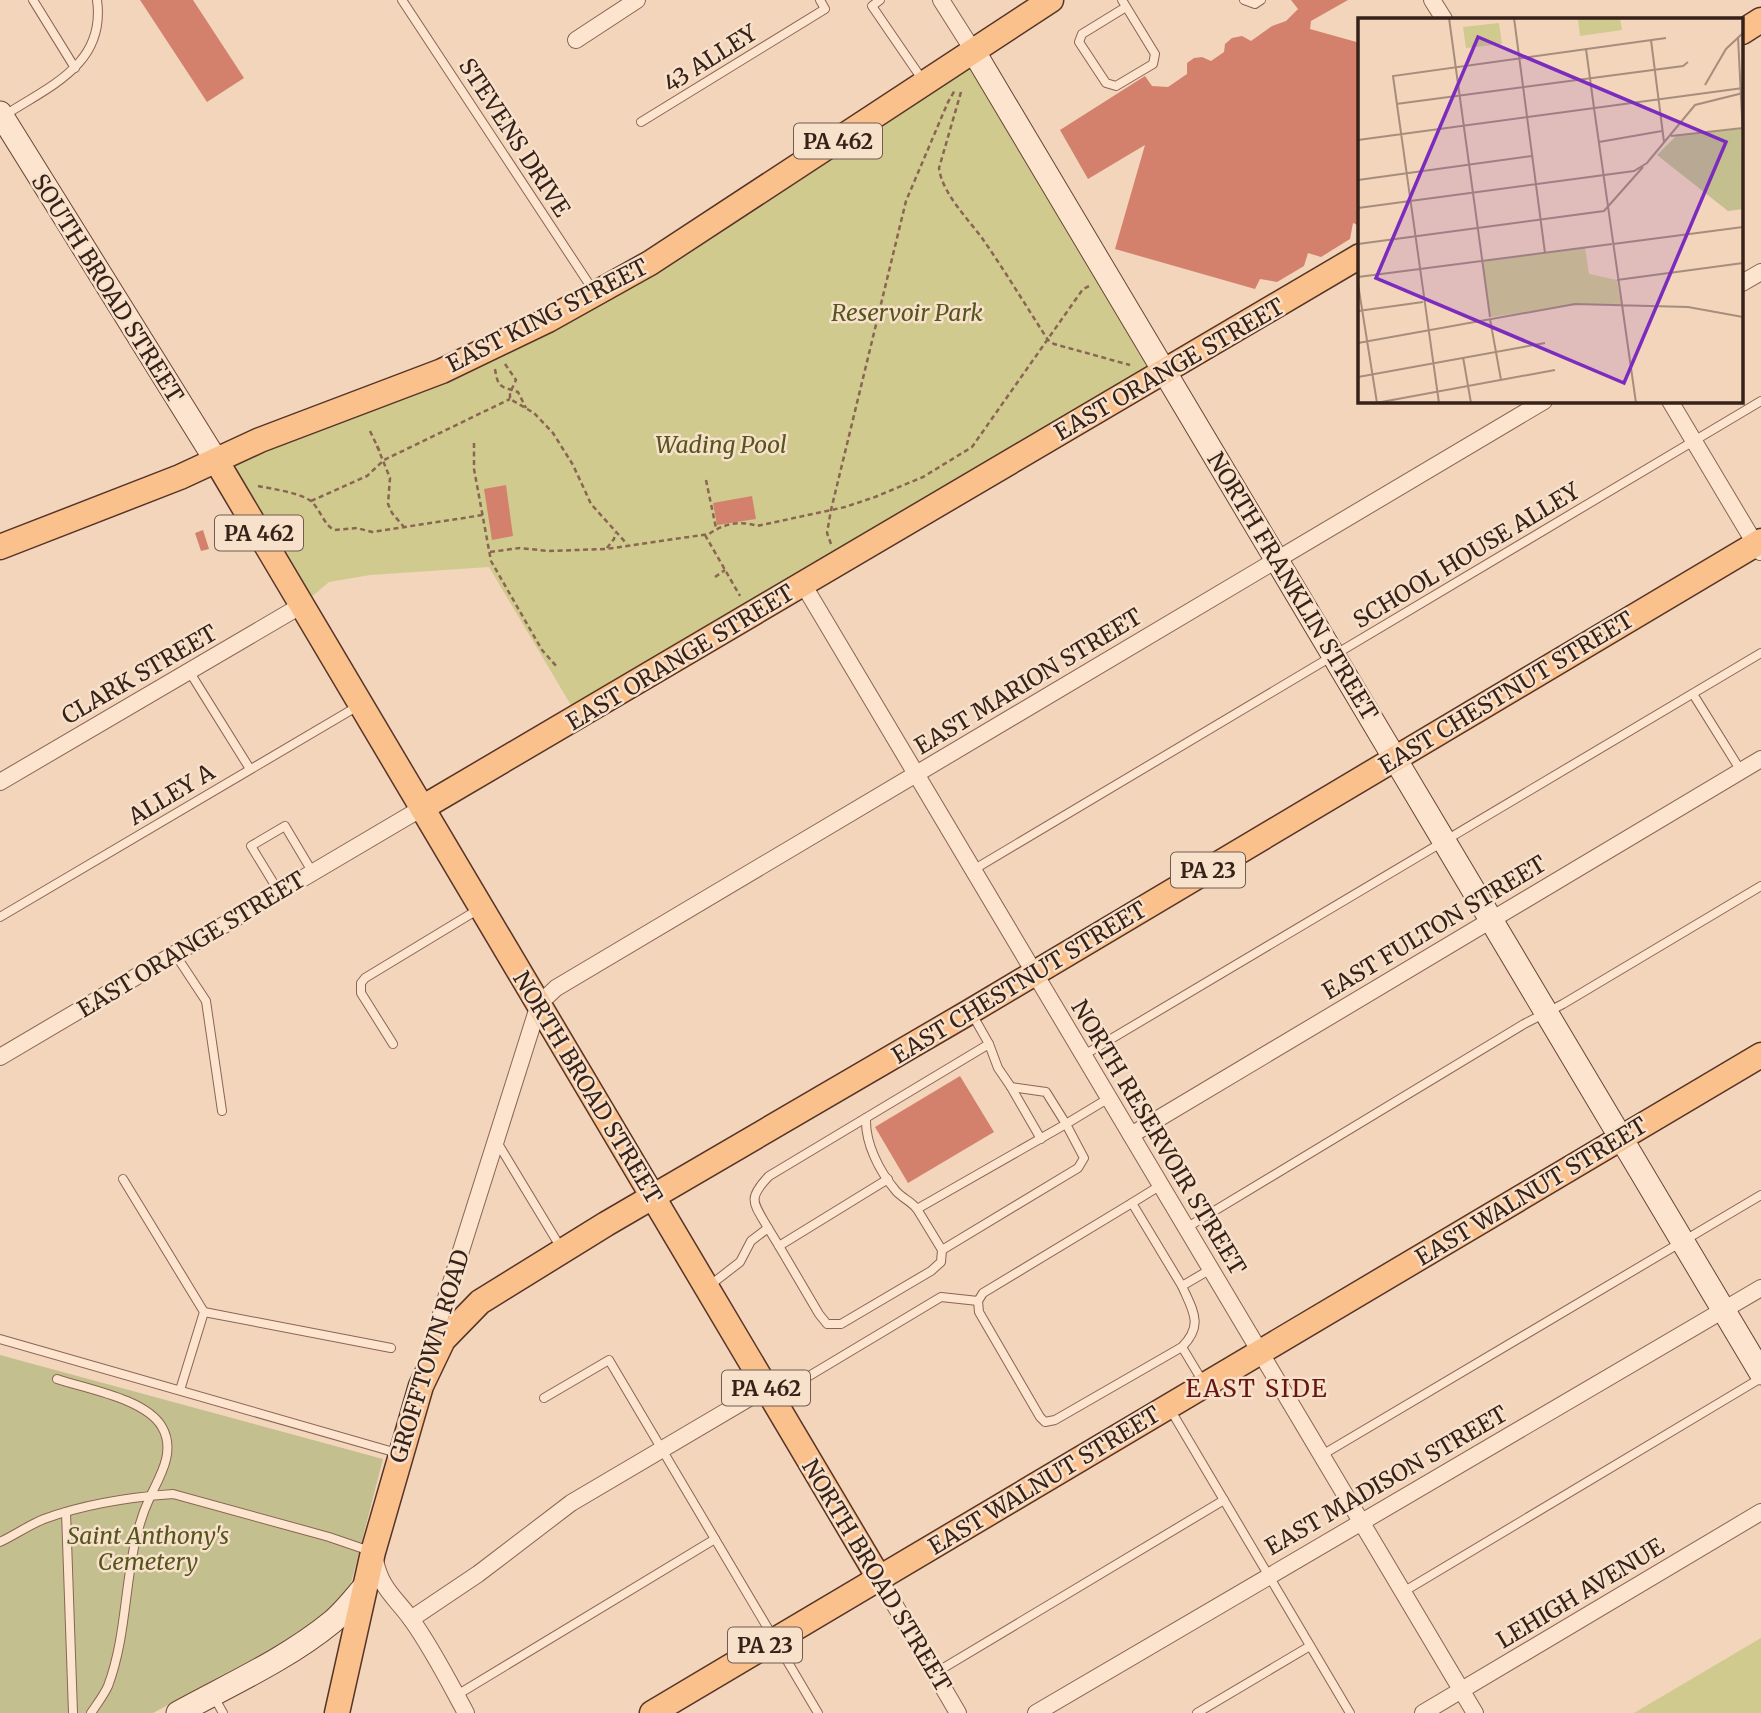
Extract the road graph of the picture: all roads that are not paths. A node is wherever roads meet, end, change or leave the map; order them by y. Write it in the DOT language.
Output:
graph roads {
  1 [pos="33,0"];
  2 [pos="97,0"];
  3 [pos="402,0"];
  4 [pos="637,0"];
  5 [pos="820,0"];
  6 [pos="880,0"];
  7 [pos="941,0"];
  8 [pos="1051,0"];
  9 [pos="1244,0"];
  10 [pos="1261,0"];
  11 [pos="1432,0"];
  12 [pos="1124,3"];
  13 [pos="1443,18"];
  14 [pos="1761,20"];
  15 [pos="1744,31"];
  16 [pos="576,40"];
  17 [pos="974,52"];
  18 [pos="75,68"];
  19 [pos="926,83"];
  20 [pos="1,115"];
  21 [pos="642,122"];
  22 [pos="1358,257"];
  23 [pos="1761,272"];
  24 [pos="1744,282"];
  25 [pos="596,295"];
  26 [pos="1165,371"];
  27 [pos="1761,401"];
  28 [pos="1542,402"];
  29 [pos="1671,402"];
  30 [pos="1694,441"];
  31 [pos="217,462"];
  32 [pos="1759,546"];
  33 [pos="0,547"];
  34 [pos="1277,560"];
  35 [pos="803,584"];
  36 [pos="302,605"];
  37 [pos="1761,653"];
  38 [pos="1334,656"];
  39 [pos="189,671"];
  40 [pos="1693,694"];
  41 [pos="361,704"];
  42 [pos="1395,758"];
  43 [pos="1761,759"];
  44 [pos="250,769"];
  45 [pos="1741,771"];
  46 [pos="916,774"];
  47 [pos="0,782"];
  48 [pos="422,808"];
  49 [pos="1444,841"];
  50 [pos="974,870"];
  51 [pos="313,873"];
  52 [pos="1761,886"];
  53 [pos="279,892"];
  54 [pos="481,908"];
  55 [pos="0,917"];
  56 [pos="1491,920"];
  57 [pos="175,954"];
  58 [pos="1035,973"];
  59 [pos="539,1004"];
  60 [pos="971,1011"];
  61 [pos="1546,1013"];
  62 [pos="393,1044"];
  63 [pos="989,1044"];
  64 [pos="1084,1055"];
  65 [pos="1761,1055"];
  66 [pos="0,1057"];
  67 [pos="1011,1087"];
  68 [pos="1109,1098"];
  69 [pos="222,1111"];
  70 [pos="866,1118"];
  71 [pos="1066,1124"];
  72 [pos="1131,1135"];
  73 [pos="1621,1138"];
  74 [pos="1041,1139"];
  75 [pos="496,1140"];
  76 [pos="123,1179"];
  77 [pos="888,1179"];
  78 [pos="1161,1185"];
  79 [pos="1761,1195"];
  80 [pos="653,1197"];
  81 [pos="1132,1203"];
  82 [pos="917,1209"];
  83 [pos="768,1227"];
  84 [pos="1186,1228"];
  85 [pos="1683,1241"];
  86 [pos="779,1246"];
  87 [pos="942,1250"];
  88 [pos="562,1251"];
  89 [pos="1211,1269"];
  90 [pos="1182,1286"];
  91 [pos="707,1288"];
  92 [pos="1761,1288"];
  93 [pos="978,1301"];
  94 [pos="1723,1310"];
  95 [pos="204,1312"];
  96 [pos="0,1339"];
  97 [pos="1182,1347"];
  98 [pos="391,1348"];
  99 [pos="1260,1352"];
  100 [pos="435,1354"];
  101 [pos="1761,1376"];
  102 [pos="57,1379"];
  103 [pos="1205,1385"];
  104 [pos="180,1390"];
  105 [pos="769,1393"];
  106 [pos="544,1398"];
  107 [pos="1168,1406"];
  108 [pos="662,1450"];
  109 [pos="400,1454"];
  110 [pos="1322,1455"];
  111 [pos="151,1496"];
  112 [pos="1224,1500"];
  113 [pos="66,1511"];
  114 [pos="1761,1512"];
  115 [pos="1361,1521"];
  116 [pos="715,1539"];
  117 [pos="0,1542"];
  118 [pos="373,1552"];
  119 [pos="1269,1576"];
  120 [pos="879,1578"];
  121 [pos="365,1586"];
  122 [pos="1403,1592"];
  123 [pos="411,1619"];
  124 [pos="775,1640"];
  125 [pos="1310,1646"];
  126 [pos="278,1668"];
  127 [pos="935,1673"];
  128 [pos="251,1674"];
  129 [pos="1461,1690"];
  130 [pos="456,1695"];
  131 [pos="217,1704"];
  132 [pos="73,1713"];
  133 [pos="91,1713"];
  134 [pos="178,1713"];
  135 [pos="337,1713"];
  136 [pos="466,1713"];
  137 [pos="652,1713"];
  138 [pos="818,1713"];
  139 [pos="958,1713"];
  140 [pos="1036,1713"];
  141 [pos="1197,1713"];
  142 [pos="1350,1713"];
  143 [pos="1423,1713"];
  144 [pos="1475,1713"];
  1 -- 18 [label="lane"];
  2 -- 18 [label="lane"];
  3 -- 25 [label="lane, STEVENS DRIVE"];
  4 -- 16 [label="street"];
  5 -- 21 [label="lane, 43 ALLEY"];
  6 -- 19 [label="lane"];
  7 -- 17 [label="street"];
  8 -- 17 [label="main road, EAST KING STREET / PA 462"];
  9 -- 10 [label="lane"];
  11 -- 13 [label="street"];
  12 -- 12 [label="lane"];
  14 -- 15 [label="main road"];
  17 -- 19 [label="main road, EAST KING STREET / PA 462"];
  17 -- 26 [label="main road, NORTH FRANKLIN STREET"];
  18 -- 20 [label="lane"];
  19 -- 25 [label="main road, EAST KING STREET / PA 462"];
  20 -- 31 [label="main road, SOUTH BROAD STREET"];
  22 -- 26 [label="main road, EAST ORANGE STREET"];
  23 -- 24 [label="street"];
  25 -- 31 [label="main road, EAST KING STREET / PA 462"];
  26 -- 34 [label="main road, NORTH FRANKLIN STREET"];
  26 -- 35 [label="main road, EAST ORANGE STREET"];
  27 -- 30 [label="lane, SCHOOL HOUSE ALLEY"];
  28 -- 34 [label="street, EAST MARION STREET"];
  29 -- 30 [label="street"];
  30 -- 32 [label="street"];
  30 -- 38 [label="lane, SCHOOL HOUSE ALLEY"];
  31 -- 33 [label="main road, EAST KING STREET / PA 462"];
  31 -- 36 [label="main road, NORTH BROAD STREET / PA 462"];
  32 -- 42 [label="main road, EAST CHESTNUT STREET / PA 23"];
  34 -- 38 [label="main road, NORTH FRANKLIN STREET"];
  34 -- 46 [label="street, EAST MARION STREET"];
  35 -- 46 [label="street, NORTH RESERVOIR STREET"];
  35 -- 48 [label="main road, EAST ORANGE STREET"];
  36 -- 39 [label="street, CLARK STREET"];
  36 -- 41 [label="main road, NORTH BROAD STREET / PA 462"];
  37 -- 40 [label="lane"];
  38 -- 42 [label="main road, NORTH FRANKLIN STREET"];
  38 -- 50 [label="lane, SCHOOL HOUSE ALLEY"];
  39 -- 44 [label="lane"];
  39 -- 47 [label="street, CLARK STREET"];
  40 -- 45 [label="lane"];
  40 -- 49 [label="lane"];
  41 -- 44 [label="lane, ALLEY A"];
  41 -- 48 [label="main road, NORTH BROAD STREET / PA 462"];
  42 -- 49 [label="main road, NORTH FRANKLIN STREET"];
  42 -- 58 [label="main road, EAST CHESTNUT STREET / PA 23"];
  43 -- 45 [label="street, EAST FULTON STREET"];
  44 -- 55 [label="lane, ALLEY A"];
  45 -- 56 [label="street, EAST FULTON STREET"];
  46 -- 50 [label="street, NORTH RESERVOIR STREET"];
  46 -- 59 [label="street, EAST MARION STREET"];
  48 -- 51 [label="street, EAST ORANGE STREET"];
  48 -- 54 [label="main road, NORTH BROAD STREET / PA 462"];
  49 -- 56 [label="main road, NORTH FRANKLIN STREET"];
  49 -- 64 [label="lane"];
  50 -- 58 [label="street, NORTH RESERVOIR STREET"];
  51 -- 53 [label="street, EAST ORANGE STREET"];
  51 -- 53 [label="lane"];
  52 -- 61 [label="lane"];
  53 -- 57 [label="street, EAST ORANGE STREET"];
  54 -- 59 [label="main road, NORTH BROAD STREET / PA 462"];
  54 -- 62 [label="lane"];
  56 -- 61 [label="main road, NORTH FRANKLIN STREET"];
  56 -- 72 [label="street, EAST FULTON STREET"];
  57 -- 66 [label="street, EAST ORANGE STREET"];
  57 -- 69 [label="lane"];
  58 -- 60 [label="main road, EAST CHESTNUT STREET / PA 23"];
  58 -- 64 [label="street, NORTH RESERVOIR STREET"];
  59 -- 75 [label="street, GROFFTOWN ROAD"];
  59 -- 80 [label="main road, NORTH BROAD STREET / PA 462"];
  60 -- 63 [label="lane"];
  60 -- 80 [label="main road, EAST CHESTNUT STREET / PA 23"];
  61 -- 73 [label="main road, NORTH FRANKLIN STREET"];
  61 -- 84 [label="lane"];
  63 -- 67 [label="lane"];
  63 -- 70 [label="lane"];
  64 -- 68 [label="street, NORTH RESERVOIR STREET"];
  65 -- 73 [label="main road, EAST WALNUT STREET / PA 23"];
  67 -- 71 [label="lane"];
  67 -- 74 [label="lane"];
  68 -- 71 [label="lane"];
  68 -- 72 [label="street, NORTH RESERVOIR STREET"];
  70 -- 77 [label="lane"];
  70 -- 83 [label="lane"];
  71 -- 74 [label="lane"];
  71 -- 87 [label="lane"];
  72 -- 78 [label="street, NORTH RESERVOIR STREET"];
  73 -- 85 [label="main road, NORTH FRANKLIN STREET"];
  73 -- 99 [label="main road, EAST WALNUT STREET / PA 23"];
  74 -- 82 [label="lane"];
  75 -- 88 [label="lane"];
  75 -- 100 [label="street, GROFFTOWN ROAD"];
  76 -- 95 [label="lane"];
  77 -- 82 [label="lane"];
  77 -- 86 [label="lane"];
  78 -- 81 [label="lane"];
  78 -- 84 [label="street, NORTH RESERVOIR STREET"];
  79 -- 85 [label="lane"];
  80 -- 88 [label="main road, EAST CHESTNUT STREET / PA 23"];
  80 -- 91 [label="main road, NORTH BROAD STREET / PA 462"];
  81 -- 90 [label="lane"];
  81 -- 93 [label="lane"];
  82 -- 87 [label="lane"];
  83 -- 86 [label="lane"];
  83 -- 91 [label="lane"];
  84 -- 89 [label="street, NORTH RESERVOIR STREET"];
  85 -- 94 [label="main road, NORTH FRANKLIN STREET"];
  85 -- 110 [label="lane"];
  86 -- 87 [label="lane"];
  88 -- 100 [label="main road, EAST CHESTNUT STREET / PA 23"];
  89 -- 90 [label="lane"];
  89 -- 99 [label="street, NORTH RESERVOIR STREET"];
  90 -- 97 [label="lane"];
  91 -- 105 [label="main road, NORTH BROAD STREET / PA 462"];
  92 -- 94 [label="street, EAST MADISON STREET"];
  93 -- 97 [label="lane"];
  93 -- 105 [label="lane"];
  94 -- 101 [label="main road, NORTH FRANKLIN STREET"];
  94 -- 115 [label="street, EAST MADISON STREET"];
  95 -- 98 [label="lane"];
  95 -- 104 [label="lane"];
  96 -- 104 [label="lane"];
  97 -- 103 [label="lane"];
  99 -- 103 [label="main road, EAST WALNUT STREET / PA 23"];
  99 -- 110 [label="street, NORTH RESERVOIR STREET"];
  100 -- 109 [label="main road, GROFFTOWN ROAD / PA 23"];
  101 -- 122 [label="lane"];
  102 -- 111 [label="lane"];
  103 -- 107 [label="main road, EAST WALNUT STREET / PA 23"];
  104 -- 109 [label="lane"];
  105 -- 108 [label="street"];
  105 -- 120 [label="main road, NORTH BROAD STREET / PA 462"];
  106 -- 108 [label="lane"];
  107 -- 112 [label="lane"];
  107 -- 120 [label="main road, EAST WALNUT STREET / PA 23"];
  108 -- 116 [label="lane"];
  108 -- 123 [label="street"];
  109 -- 118 [label="main road, GROFFTOWN ROAD / PA 23"];
  110 -- 115 [label="street, NORTH RESERVOIR STREET"];
  111 -- 113 [label="lane"];
  111 -- 118 [label="lane"];
  111 -- 133 [label="lane"];
  112 -- 119 [label="lane"];
  112 -- 127 [label="lane"];
  113 -- 117 [label="lane"];
  113 -- 132 [label="lane"];
  114 -- 129 [label="street, LEHIGH AVENUE"];
  115 -- 119 [label="street, EAST MADISON STREET"];
  115 -- 122 [label="street, NORTH RESERVOIR STREET"];
  116 -- 124 [label="lane"];
  116 -- 130 [label="lane"];
  118 -- 121 [label="main road, GROFFTOWN ROAD / PA 23"];
  118 -- 123 [label="street"];
  119 -- 125 [label="lane"];
  119 -- 140 [label="street, EAST MADISON STREET"];
  120 -- 124 [label="main road, EAST WALNUT STREET / PA 23"];
  120 -- 127 [label="street, NORTH BROAD STREET"];
  121 -- 128 [label="main road"];
  121 -- 135 [label="main road, GROFFTOWN ROAD / PA 23"];
  122 -- 129 [label="street, NORTH RESERVOIR STREET"];
  123 -- 130 [label="street"];
  124 -- 137 [label="main road, EAST WALNUT STREET / PA 23"];
  124 -- 138 [label="lane"];
  125 -- 141 [label="lane"];
  125 -- 142 [label="lane"];
  126 -- 128 [label="street"];
  127 -- 139 [label="street, NORTH BROAD STREET"];
  128 -- 131 [label="main road"];
  129 -- 143 [label="street, LEHIGH AVENUE"];
  129 -- 144 [label="street, NORTH RESERVOIR STREET"];
  130 -- 136 [label="street"];
  131 -- 134 [label="main road"];
}
